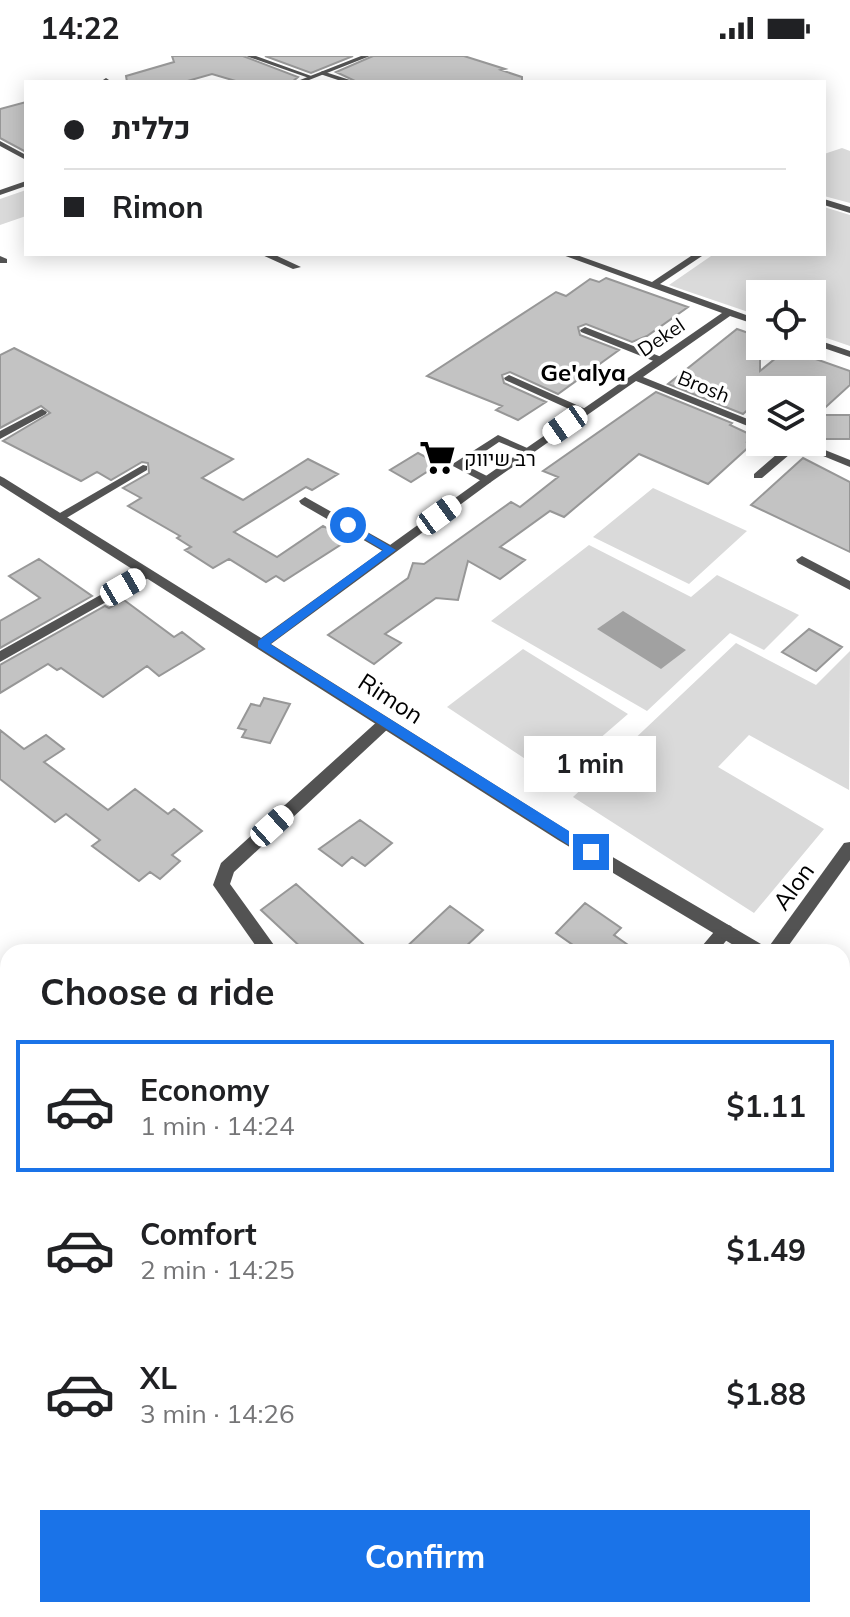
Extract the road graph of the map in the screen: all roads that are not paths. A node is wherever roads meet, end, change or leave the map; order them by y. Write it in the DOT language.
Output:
graph roads {
  1 [pos="249,56"];
  2 [pos="367,56"];
  3 [pos="322,73"];
  4 [pos="311,77"];
  5 [pos="303,80"];
  6 [pos="345,80"];
  7 [pos="0,143"];
  8 [pos="24,157"];
  9 [pos="24,184"];
  10 [pos="0,193"];
  11 [pos="826,203"];
  12 [pos="850,210"];
  13 [pos="270,256"];
  14 [pos="571,256"];
  15 [pos="697,256"];
  16 [pos="296,267"];
  17 [pos="653,285"];
  18 [pos="729,312"];
  19 [pos="746,318"];
  20 [pos="585,330"];
  21 [pos="826,346"];
  22 [pos="850,354"];
  23 [pos="660,360"];
  24 [pos="635,377"];
  25 [pos="509,378"];
  26 [pos="42,412"];
  27 [pos="584,412"];
  28 [pos="746,422"];
  29 [pos="0,436"];
  30 [pos="528,451"];
  31 [pos="826,454"];
  32 [pos="780,456"];
  33 [pos="850,464"];
  34 [pos="143,468"];
  35 [pos="758,476"];
  36 [pos="0,480"];
  37 [pos="487,480"];
  38 [pos="305,501"];
  39 [pos="59,517"];
  40 [pos="390,550"];
  41 [pos="802,560"];
  42 [pos="147,573"];
  43 [pos="850,586"];
  44 [pos="262,644"];
  45 [pos="0,657"];
  46 [pos="385,723"];
  47 [pos="850,848"];
  48 [pos="725,931"];
  49 [pos="264,944"];
  50 [pos="713,944"];
  51 [pos="747,944"];
  52 [pos="780,944"];
  1 -- 4 [label="street"];
  2 -- 3 [label="street"];
  3 -- 4 [label="street"];
  3 -- 6 [label="street"];
  4 -- 5 [label="street"];
  7 -- 8 [label="street"];
  9 -- 10 [label="street"];
  11 -- 12 [label="street"];
  13 -- 16 [label="street"];
  14 -- 17 [label="street"];
  15 -- 17 [label="street"];
  17 -- 18 [label="street"];
  18 -- 19 [label="street"];
  18 -- 23 [label="street, Dekel"];
  20 -- 23 [label="street"];
  21 -- 22 [label="street"];
  23 -- 24 [label="street, Dekel"];
  24 -- 27 [label="street, Dekel"];
  24 -- 28 [label="street, Brosh"];
  25 -- 27 [label="street"];
  26 -- 29 [label="street"];
  27 -- 30 [label="street, Dekel"];
  30 -- 37 [label="street, Dekel"];
  30 -- 37 [label="street"];
  31 -- 33 [label="street"];
  32 -- 35 [label="street"];
  34 -- 39 [label="street"];
  36 -- 39 [label="street, Rimon"];
  37 -- 40 [label="street, Dekel"];
  38 -- 40 [label="street"];
  39 -- 42 [label="street, Rimon"];
  40 -- 44 [label="street, Dekel"];
  41 -- 43 [label="street"];
  42 -- 44 [label="street, Rimon"];
  42 -- 45 [label="street"];
  44 -- 46 [label="street, Rimon"];
  46 -- 48 [label="street, Rimon"];
  46 -- 49 [label="street"];
  47 -- 52 [label="street, Alon"];
  48 -- 50 [label="street"];
  48 -- 51 [label="street, Rimon"];
}
